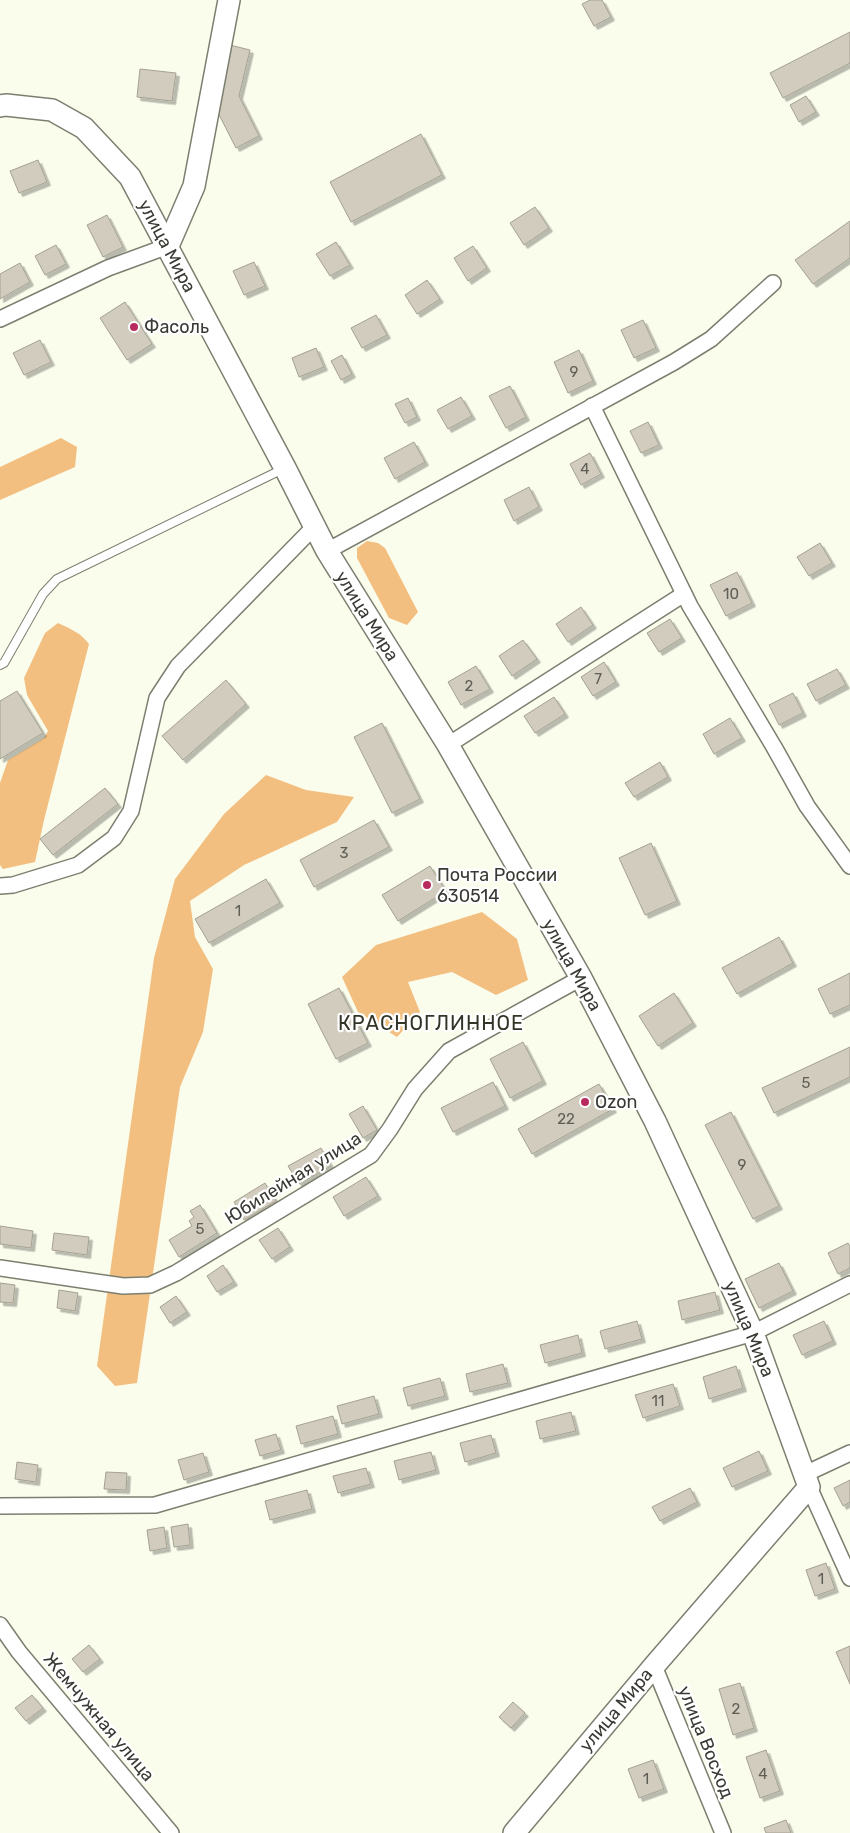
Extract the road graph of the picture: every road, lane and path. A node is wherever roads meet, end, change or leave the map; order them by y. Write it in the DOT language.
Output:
graph roads {
  1 [pos="229,0"];
  2 [pos="0,106"];
  3 [pos="168,246"];
  4 [pos="773,283"];
  5 [pos="0,319"];
  6 [pos="592,406"];
  7 [pos="285,468"];
  8 [pos="314,526"];
  9 [pos="326,552"];
  10 [pos="684,594"];
  11 [pos="0,665"];
  12 [pos="448,745"];
  13 [pos="850,866"];
  14 [pos="0,886"];
  15 [pos="581,978"];
  16 [pos="0,1268"];
  17 [pos="850,1284"];
  18 [pos="753,1333"];
  19 [pos="850,1453"];
  20 [pos="807,1480"];
  21 [pos="0,1506"];
  22 [pos="850,1578"];
  23 [pos="0,1625"];
  24 [pos="654,1666"];
  25 [pos="171,1833"];
  26 [pos="514,1833"];
  27 [pos="723,1833"];
  1 -- 3 [label="street"];
  2 -- 3 [label="street, улица Мира"];
  3 -- 5 [label="street"];
  3 -- 7 [label="street, улица Мира"];
  4 -- 6 [label="street"];
  6 -- 9 [label="street"];
  6 -- 10 [label="street"];
  7 -- 8 [label="street, улица Мира"];
  7 -- 11 [label="lane"];
  8 -- 9 [label="street, улица Мира"];
  8 -- 14 [label="street"];
  9 -- 12 [label="street, улица Мира"];
  10 -- 12 [label="street"];
  10 -- 13 [label="street"];
  12 -- 15 [label="street, улица Мира"];
  15 -- 16 [label="street, Юбилейная улица"];
  15 -- 18 [label="street, улица Мира"];
  17 -- 18 [label="street"];
  18 -- 20 [label="street, улица Мира"];
  18 -- 21 [label="street"];
  19 -- 20 [label="street"];
  20 -- 22 [label="street"];
  20 -- 24 [label="street, улица Мира"];
  23 -- 25 [label="street, Жемчужная улица"];
  24 -- 26 [label="street, улица Мира"];
  24 -- 27 [label="street, улица Восход"];
}
